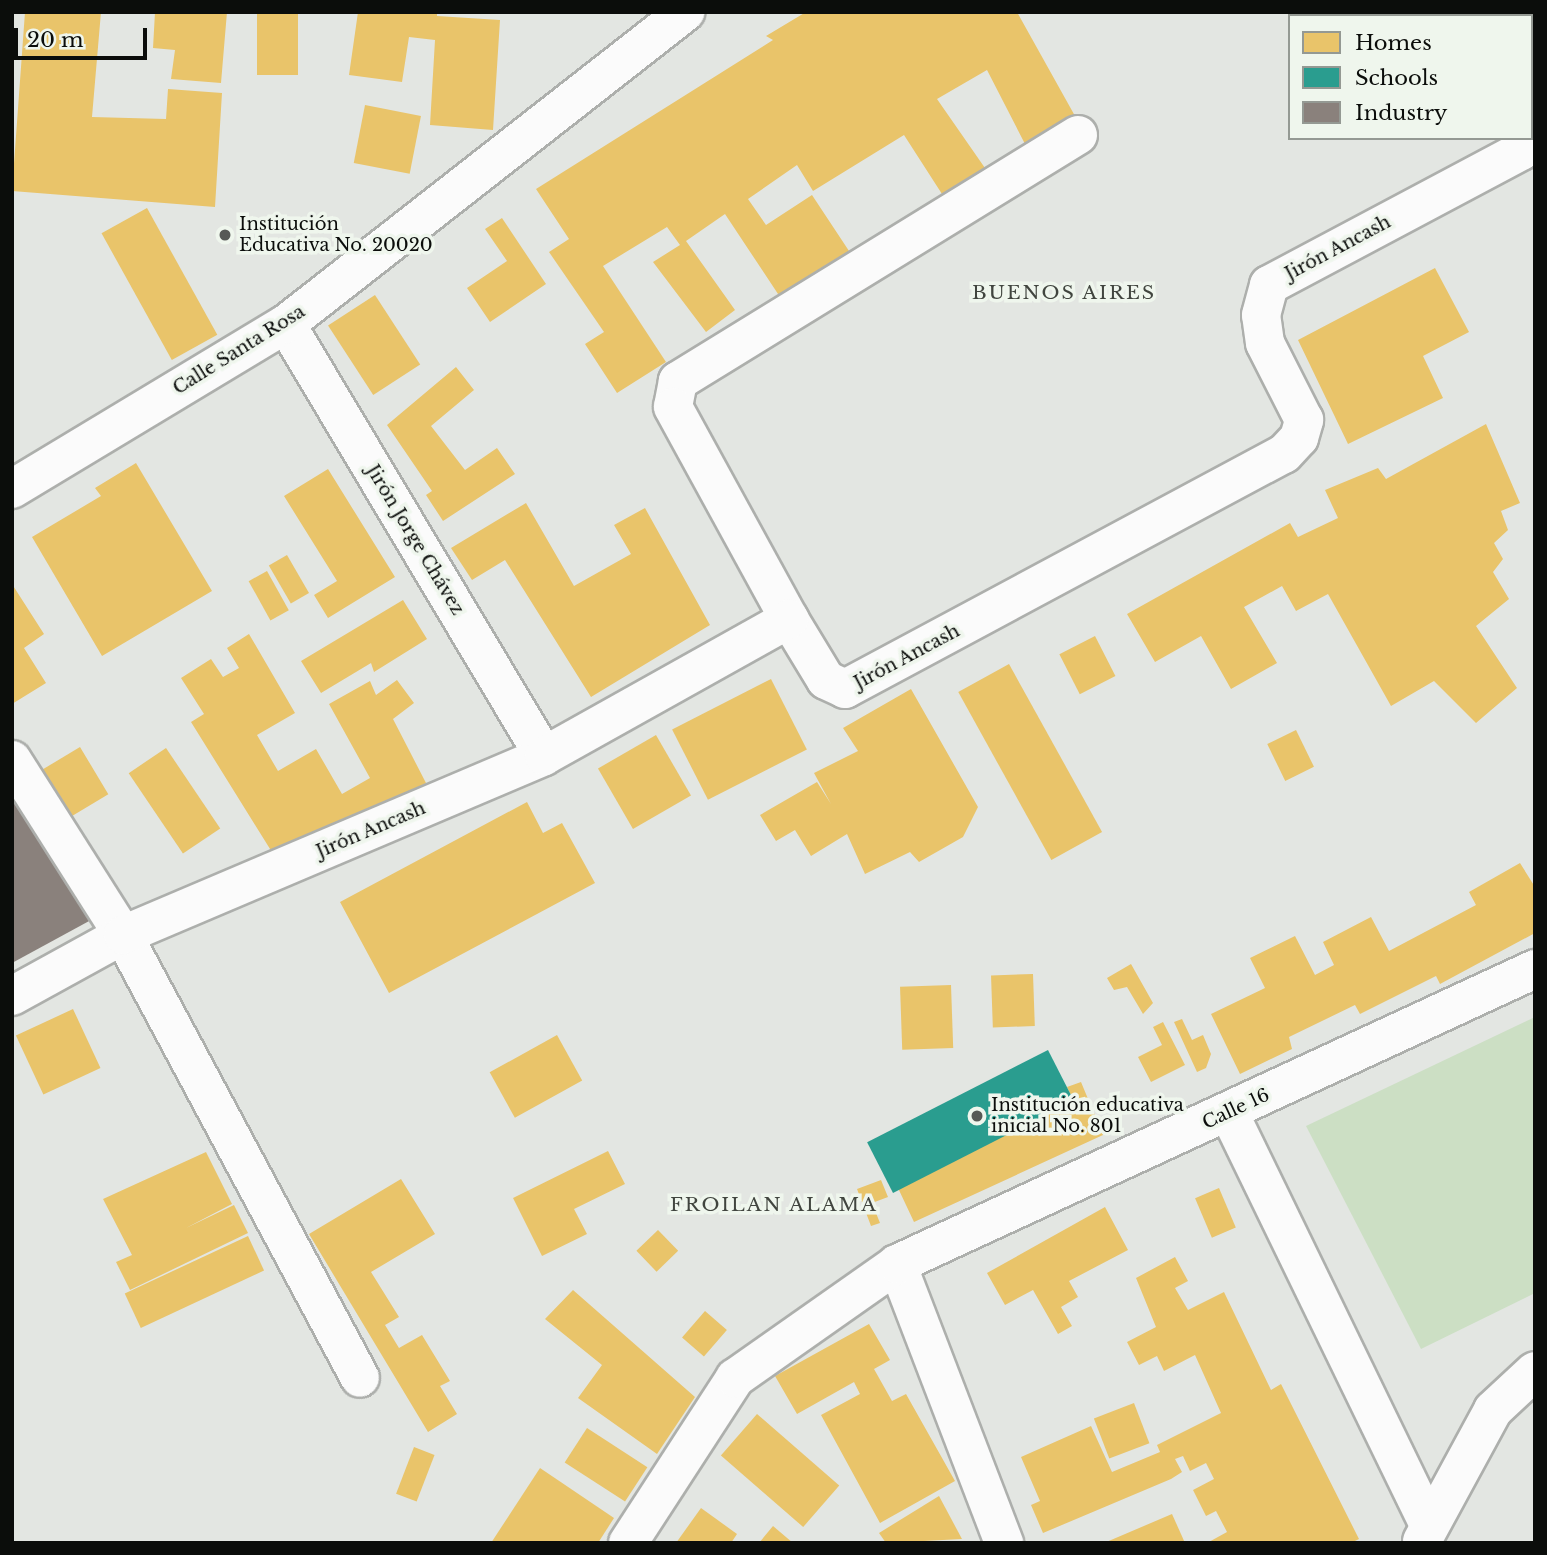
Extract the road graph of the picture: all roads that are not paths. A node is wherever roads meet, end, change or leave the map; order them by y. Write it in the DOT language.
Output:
graph roads {
  1 [pos="685,12"];
  2 [pos="1078,135"];
  3 [pos="1518,140"];
  4 [pos="286,324"];
  5 [pos="12,489"];
  6 [pos="789,619"];
  7 [pos="544,756"];
  8 [pos="12,760"];
  9 [pos="123,935"];
  10 [pos="1535,969"];
  11 [pos="12,996"];
  12 [pos="1228,1113"];
  13 [pos="897,1264"];
  14 [pos="1535,1371"];
  15 [pos="360,1378"];
  16 [pos="1425,1533"];
  17 [pos="628,1543"];
  18 [pos="1004,1543"];
  1 -- 4 [label="street, Calle Santa Rosa"];
  2 -- 6 [label="street"];
  3 -- 6 [label="street, Jirón Ancash"];
  4 -- 5 [label="street, Calle Santa Rosa"];
  4 -- 7 [label="street, Jirón Jorge Chávez"];
  6 -- 7 [label="street, Jirón Ancash"];
  7 -- 9 [label="street, Jirón Ancash"];
  8 -- 9 [label="street"];
  9 -- 11 [label="street, Jirón Ancash"];
  9 -- 15 [label="street"];
  10 -- 12 [label="street, Calle 16"];
  12 -- 13 [label="street, Calle 16"];
  12 -- 16 [label="street"];
  13 -- 17 [label="street, Calle 16"];
  13 -- 18 [label="street"];
  14 -- 16 [label="street"];
}
